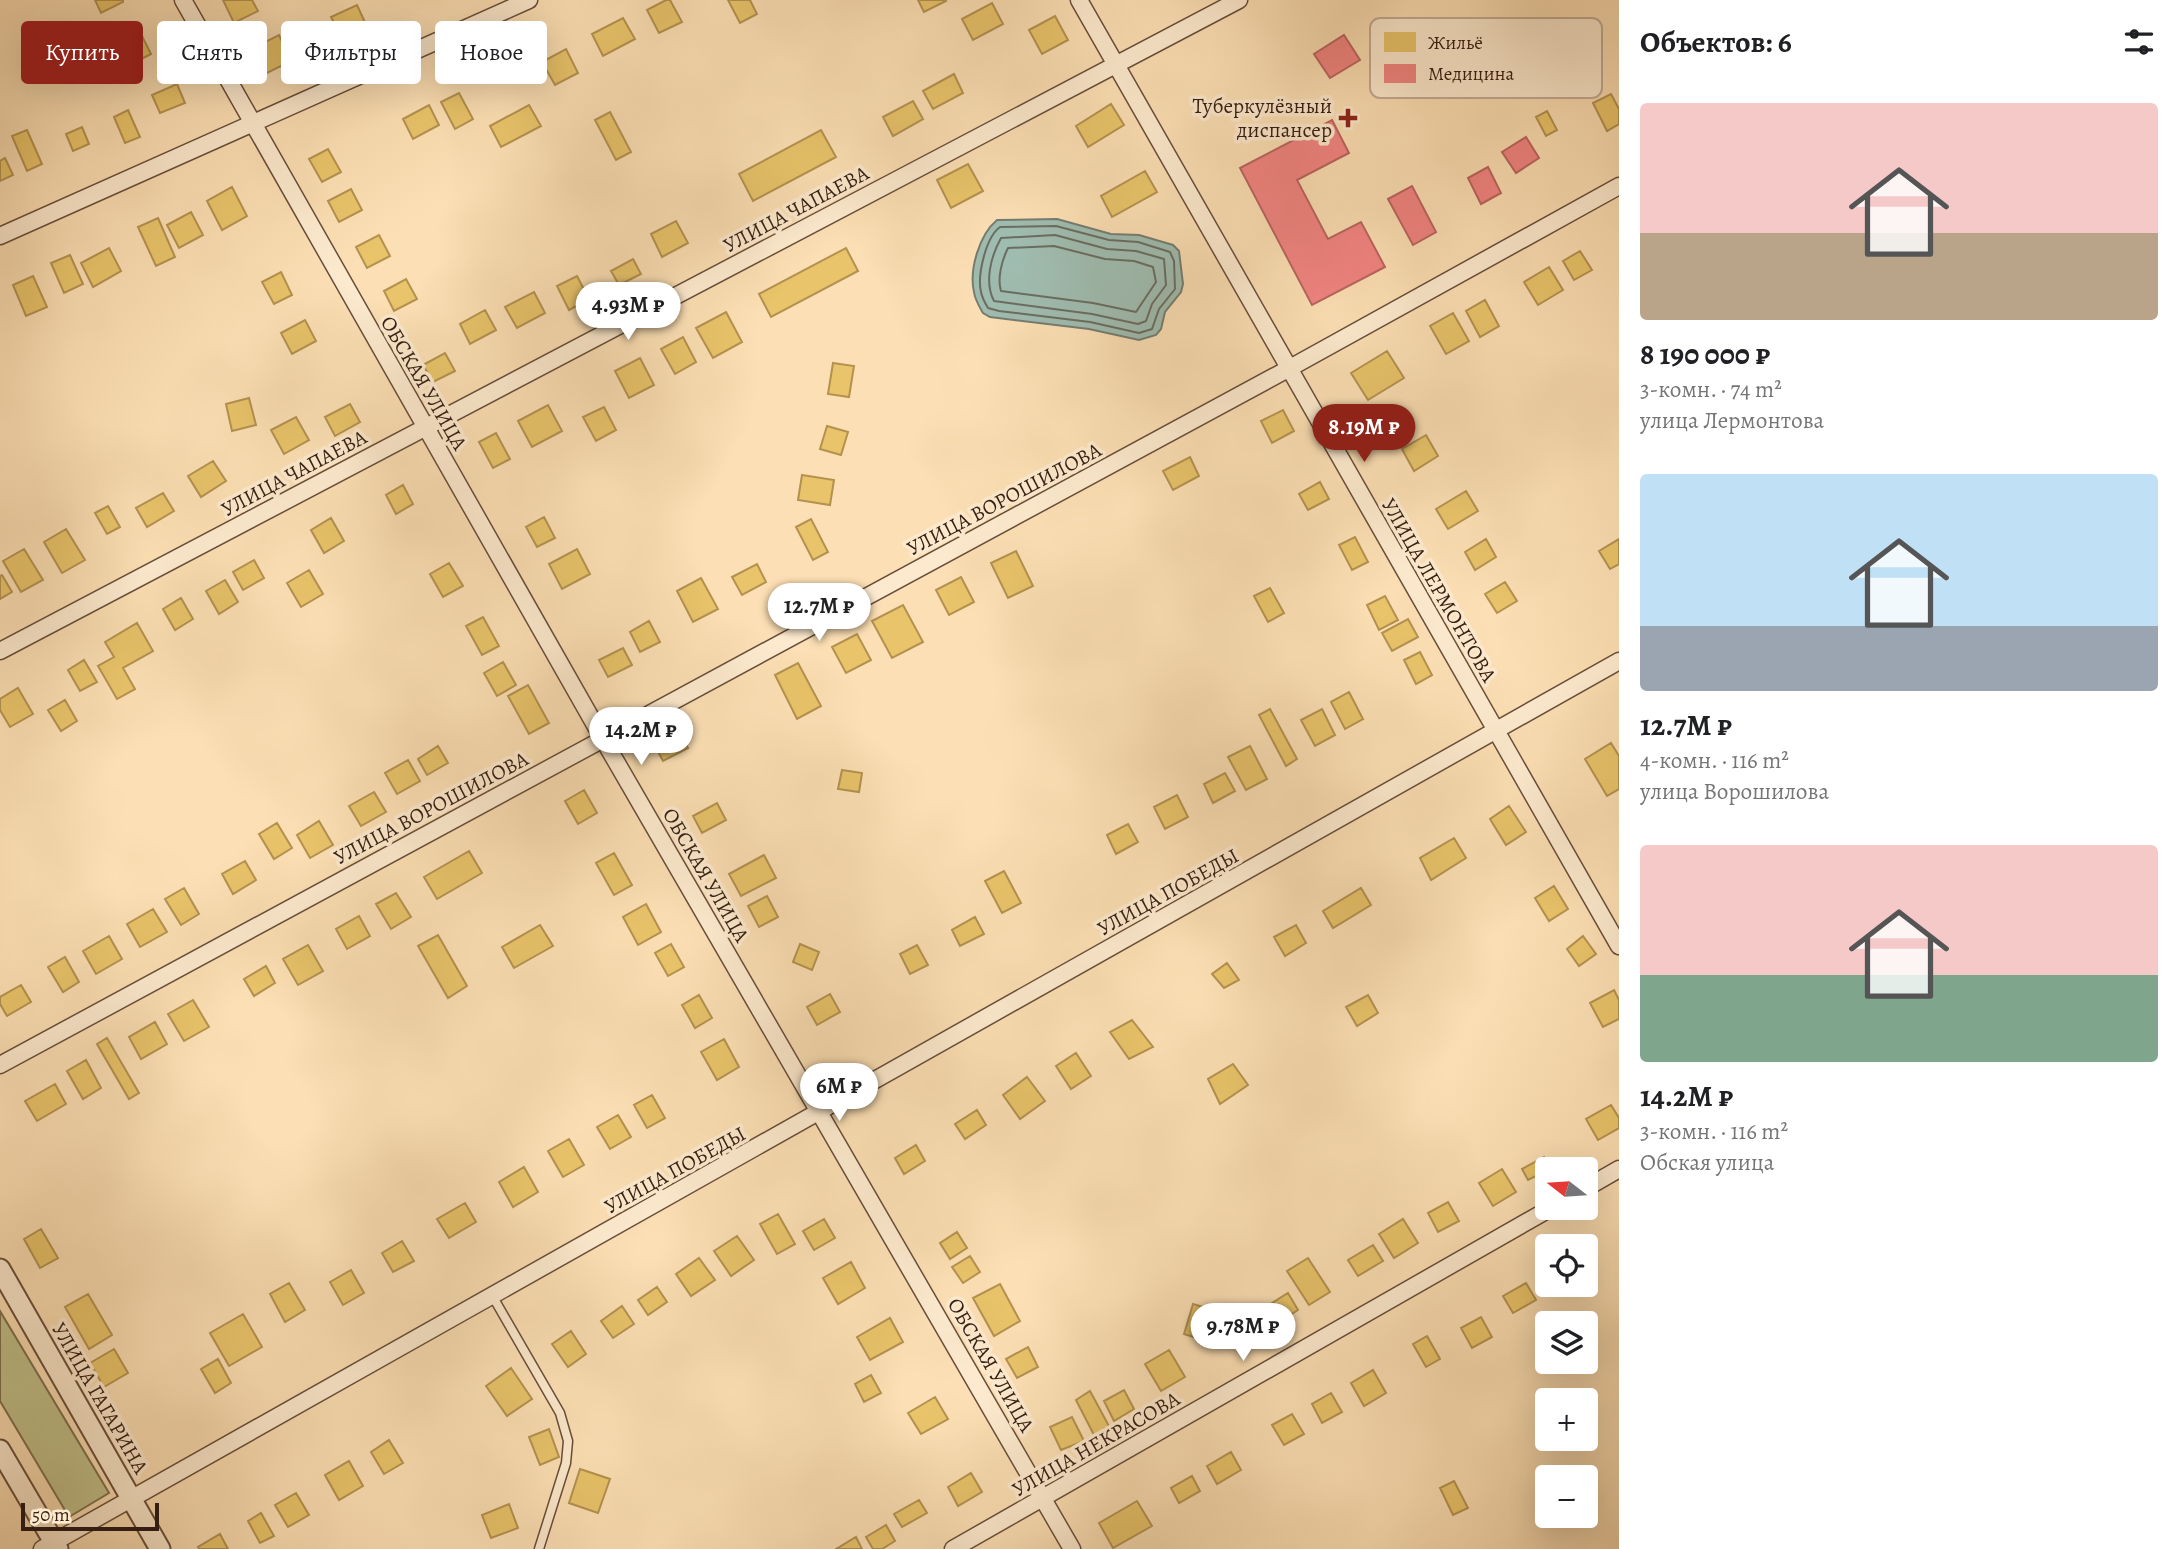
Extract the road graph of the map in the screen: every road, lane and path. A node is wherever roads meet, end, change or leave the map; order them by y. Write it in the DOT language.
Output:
graph roads {
  1 [pos="183,0"];
  2 [pos="529,0"];
  3 [pos="1079,0"];
  4 [pos="1239,0"];
  5 [pos="1116,65"];
  6 [pos="252,123"];
  7 [pos="1619,186"];
  8 [pos="0,236"];
  9 [pos="1288,369"];
  10 [pos="426,427"];
  11 [pos="0,651"];
  12 [pos="1619,660"];
  13 [pos="1496,731"];
  14 [pos="603,739"];
  15 [pos="1619,946"];
  16 [pos="0,1065"];
  17 [pos="820,1112"];
  18 [pos="1619,1168"];
  19 [pos="1598,1181"];
  20 [pos="1535,1217"];
  21 [pos="0,1269"];
  22 [pos="493,1297"];
  23 [pos="0,1450"];
  24 [pos="1044,1498"];
  25 [pos="132,1500"];
  26 [pos="52,1547"];
  27 [pos="160,1549"];
  28 [pos="539,1549"];
  29 [pos="953,1549"];
  30 [pos="1072,1549"];
  1 -- 6 [label="street, ОБСКАЯ УЛИЦА"];
  2 -- 6 [label="street"];
  3 -- 5 [label="street, УЛИЦА ЛЕРМОНТОВА"];
  4 -- 5 [label="street, УЛИЦА ЧАПАЕВА"];
  5 -- 9 [label="street, УЛИЦА ЛЕРМОНТОВА"];
  5 -- 10 [label="street, УЛИЦА ЧАПАЕВА"];
  6 -- 8 [label="street"];
  6 -- 10 [label="street, ОБСКАЯ УЛИЦА"];
  7 -- 9 [label="street, УЛИЦА ВОРОШИЛОВА"];
  9 -- 13 [label="street, УЛИЦА ЛЕРМОНТОВА"];
  9 -- 14 [label="street, УЛИЦА ВОРОШИЛОВА"];
  10 -- 11 [label="street, УЛИЦА ЧАПАЕВА"];
  10 -- 14 [label="street, ОБСКАЯ УЛИЦА"];
  12 -- 13 [label="street, УЛИЦА ПОБЕДЫ"];
  13 -- 15 [label="street, УЛИЦА ЛЕРМОНТОВА"];
  13 -- 17 [label="street, УЛИЦА ПОБЕДЫ"];
  14 -- 16 [label="street, УЛИЦА ВОРОШИЛОВА"];
  14 -- 17 [label="street, ОБСКАЯ УЛИЦА"];
  17 -- 22 [label="street, УЛИЦА ПОБЕДЫ"];
  17 -- 24 [label="street, ОБСКАЯ УЛИЦА"];
  18 -- 19 [label="street"];
  20 -- 24 [label="street, УЛИЦА НЕКРАСОВА"];
  21 -- 25 [label="street, УЛИЦА ГАГАРИНА"];
  22 -- 25 [label="street, УЛИЦА ПОБЕДЫ"];
  22 -- 28 [label="lane"];
  23 -- 26 [label="street"];
  24 -- 29 [label="street, УЛИЦА НЕКРАСОВА"];
  24 -- 30 [label="street, ОБСКАЯ УЛИЦА"];
  25 -- 26 [label="street, УЛИЦА ПОБЕДЫ"];
  25 -- 27 [label="street, УЛИЦА ГАГАРИНА"];
}
